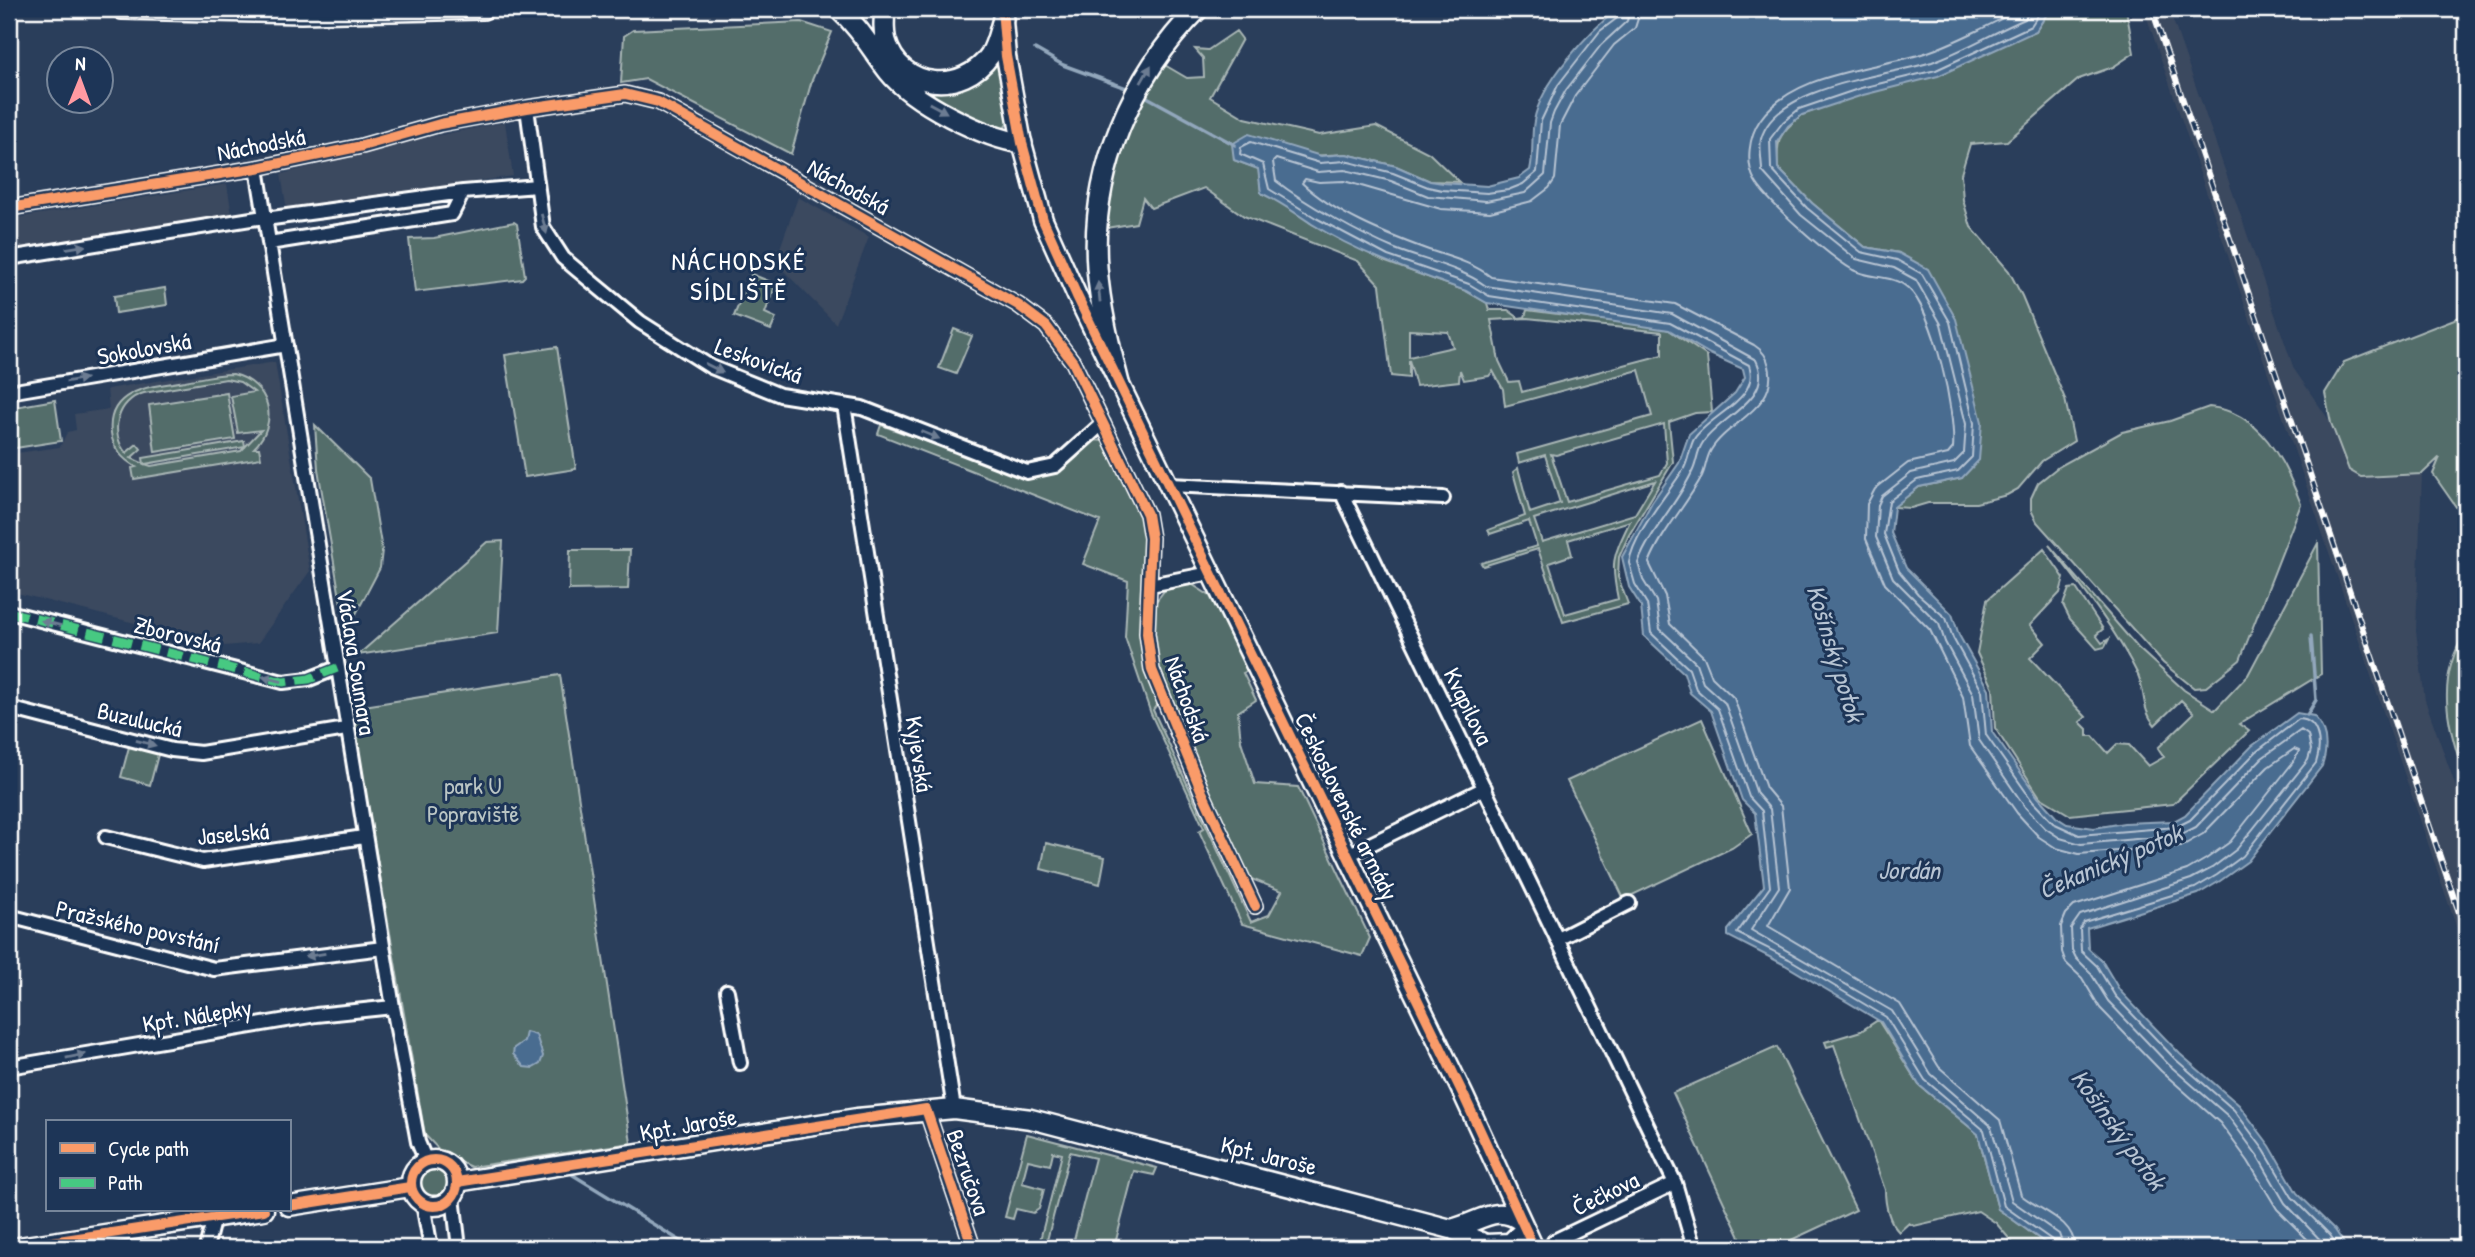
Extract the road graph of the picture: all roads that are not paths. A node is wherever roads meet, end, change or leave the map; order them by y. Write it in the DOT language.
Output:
graph roads {
  1 [pos="122,9"];
  2 [pos="483,9"];
  3 [pos="839,9"];
  4 [pos="885,9"];
  5 [pos="1198,9"];
  6 [pos="1002,14"];
  7 [pos="527,108"];
  8 [pos="1022,143"];
  9 [pos="257,168"];
  10 [pos="537,186"];
  11 [pos="463,192"];
  12 [pos="9,208"];
  13 [pos="265,218"];
  14 [pos="269,243"];
  15 [pos="9,258"];
  16 [pos="286,345"];
  17 [pos="1119,383"];
  18 [pos="9,392"];
  19 [pos="844,405"];
  20 [pos="1103,423"];
  21 [pos="1169,485"];
  22 [pos="1341,492"];
  23 [pos="1443,498"];
  24 [pos="1211,573"];
  25 [pos="1150,584"];
  26 [pos="9,612"];
  27 [pos="337,668"];
  28 [pos="9,708"];
  29 [pos="346,729"];
  30 [pos="1485,788"];
  31 [pos="106,837"];
  32 [pos="364,837"];
  33 [pos="1348,855"];
  34 [pos="1629,904"];
  35 [pos="1255,906"];
  36 [pos="9,916"];
  37 [pos="1558,939"];
  38 [pos="383,948"];
  39 [pos="727,991"];
  40 [pos="393,1007"];
  41 [pos="740,1063"];
  42 [pos="9,1068"];
  43 [pos="926,1109"];
  44 [pos="954,1109"];
  45 [pos="426,1161"];
  46 [pos="1501,1176"];
  47 [pos="1675,1183"];
  48 [pos="410,1187"];
  49 [pos="455,1190"];
  50 [pos="423,1204"];
  51 [pos="290,1206"];
  52 [pos="250,1212"];
  53 [pos="214,1217"];
  54 [pos="1474,1223"];
  55 [pos="1524,1225"];
  56 [pos="1451,1229"];
  57 [pos="1554,1241"];
  58 [pos="1490,1246"];
  59 [pos="12,1248"];
  60 [pos="206,1248"];
  61 [pos="431,1248"];
  62 [pos="458,1248"];
  63 [pos="973,1248"];
  64 [pos="1534,1248"];
  65 [pos="1694,1248"];
  1 -- 2 [label="main road"];
  3 -- 8 [label="main road, one-way"];
  4 -- 6 [label="main road"];
  17 -- 5 [label="main road, one-way"];
  6 -- 8 [label="street, Československé armády"];
  7 -- 9 [label="street, Náchodská"];
  7 -- 10 [label="street, Leskovická"];
  7 -- 20 [label="street, Náchodská"];
  8 -- 17 [label="street, Československé armády"];
  9 -- 12 [label="street, Náchodská"];
  9 -- 13 [label="street, Václava Soumara"];
  10 -- 11 [label="street"];
  10 -- 19 [label="street, Leskovická, one-way"];
  11 -- 13 [label="street"];
  11 -- 14 [label="street"];
  13 -- 14 [label="street, Václava Soumara"];
  15 -- 13 [label="street, one-way"];
  14 -- 16 [label="street, Václava Soumara"];
  18 -- 16 [label="street, Sokolovská, one-way"];
  16 -- 27 [label="street, Václava Soumara"];
  17 -- 21 [label="street, Československé armády"];
  19 -- 20 [label="street, Leskovická, one-way"];
  19 -- 44 [label="street, Kyjevská"];
  20 -- 25 [label="street, Náchodská"];
  21 -- 22 [label="street"];
  21 -- 24 [label="street, Československé armády"];
  22 -- 23 [label="street"];
  22 -- 30 [label="street, Kvapilova"];
  24 -- 25 [label="street"];
  24 -- 33 [label="street, Československé armády"];
  25 -- 35 [label="street, Náchodská"];
  27 -- 26 [label="street, Zborovská, one-way"];
  27 -- 29 [label="street, Václava Soumara"];
  28 -- 29 [label="street, Buzulucká, one-way"];
  29 -- 32 [label="street, Václava Soumara"];
  30 -- 33 [label="street"];
  30 -- 37 [label="street, Kvapilova"];
  31 -- 32 [label="street, Jaselská"];
  32 -- 38 [label="street, Václava Soumara"];
  33 -- 46 [label="street, Československé armády"];
  34 -- 37 [label="street"];
  38 -- 36 [label="street, Pražského povstání, one-way"];
  37 -- 47 [label="street, Kvapilova"];
  38 -- 40 [label="street, Václava Soumara"];
  39 -- 41 [label="street"];
  42 -- 40 [label="street, Kpt. Nálepky, one-way"];
  40 -- 45 [label="street, Václava Soumara"];
  43 -- 44 [label="street, Kpt. Jaroše"];
  43 -- 49 [label="street, Kpt. Jaroše"];
  43 -- 63 [label="street, Bezručova"];
  44 -- 56 [label="street, Kpt. Jaroše"];
  45 -- 48 [label="street"];
  45 -- 49 [label="street"];
  46 -- 54 [label="street"];
  46 -- 55 [label="street, Československé armády"];
  47 -- 57 [label="street, Čečkova"];
  47 -- 65 [label="street, Kvapilova"];
  48 -- 50 [label="street"];
  48 -- 51 [label="street"];
  49 -- 50 [label="street, Kpt. Jaroše"];
  49 -- 62 [label="street"];
  50 -- 61 [label="street"];
  52 -- 53 [label="street"];
  53 -- 59 [label="street"];
  53 -- 60 [label="street"];
  54 -- 55 [label="street"];
  54 -- 56 [label="street"];
  55 -- 58 [label="street, Kpt. Jaroše"];
  55 -- 64 [label="street, Československé armády"];
  56 -- 58 [label="street, Kpt. Jaroše"];
}
